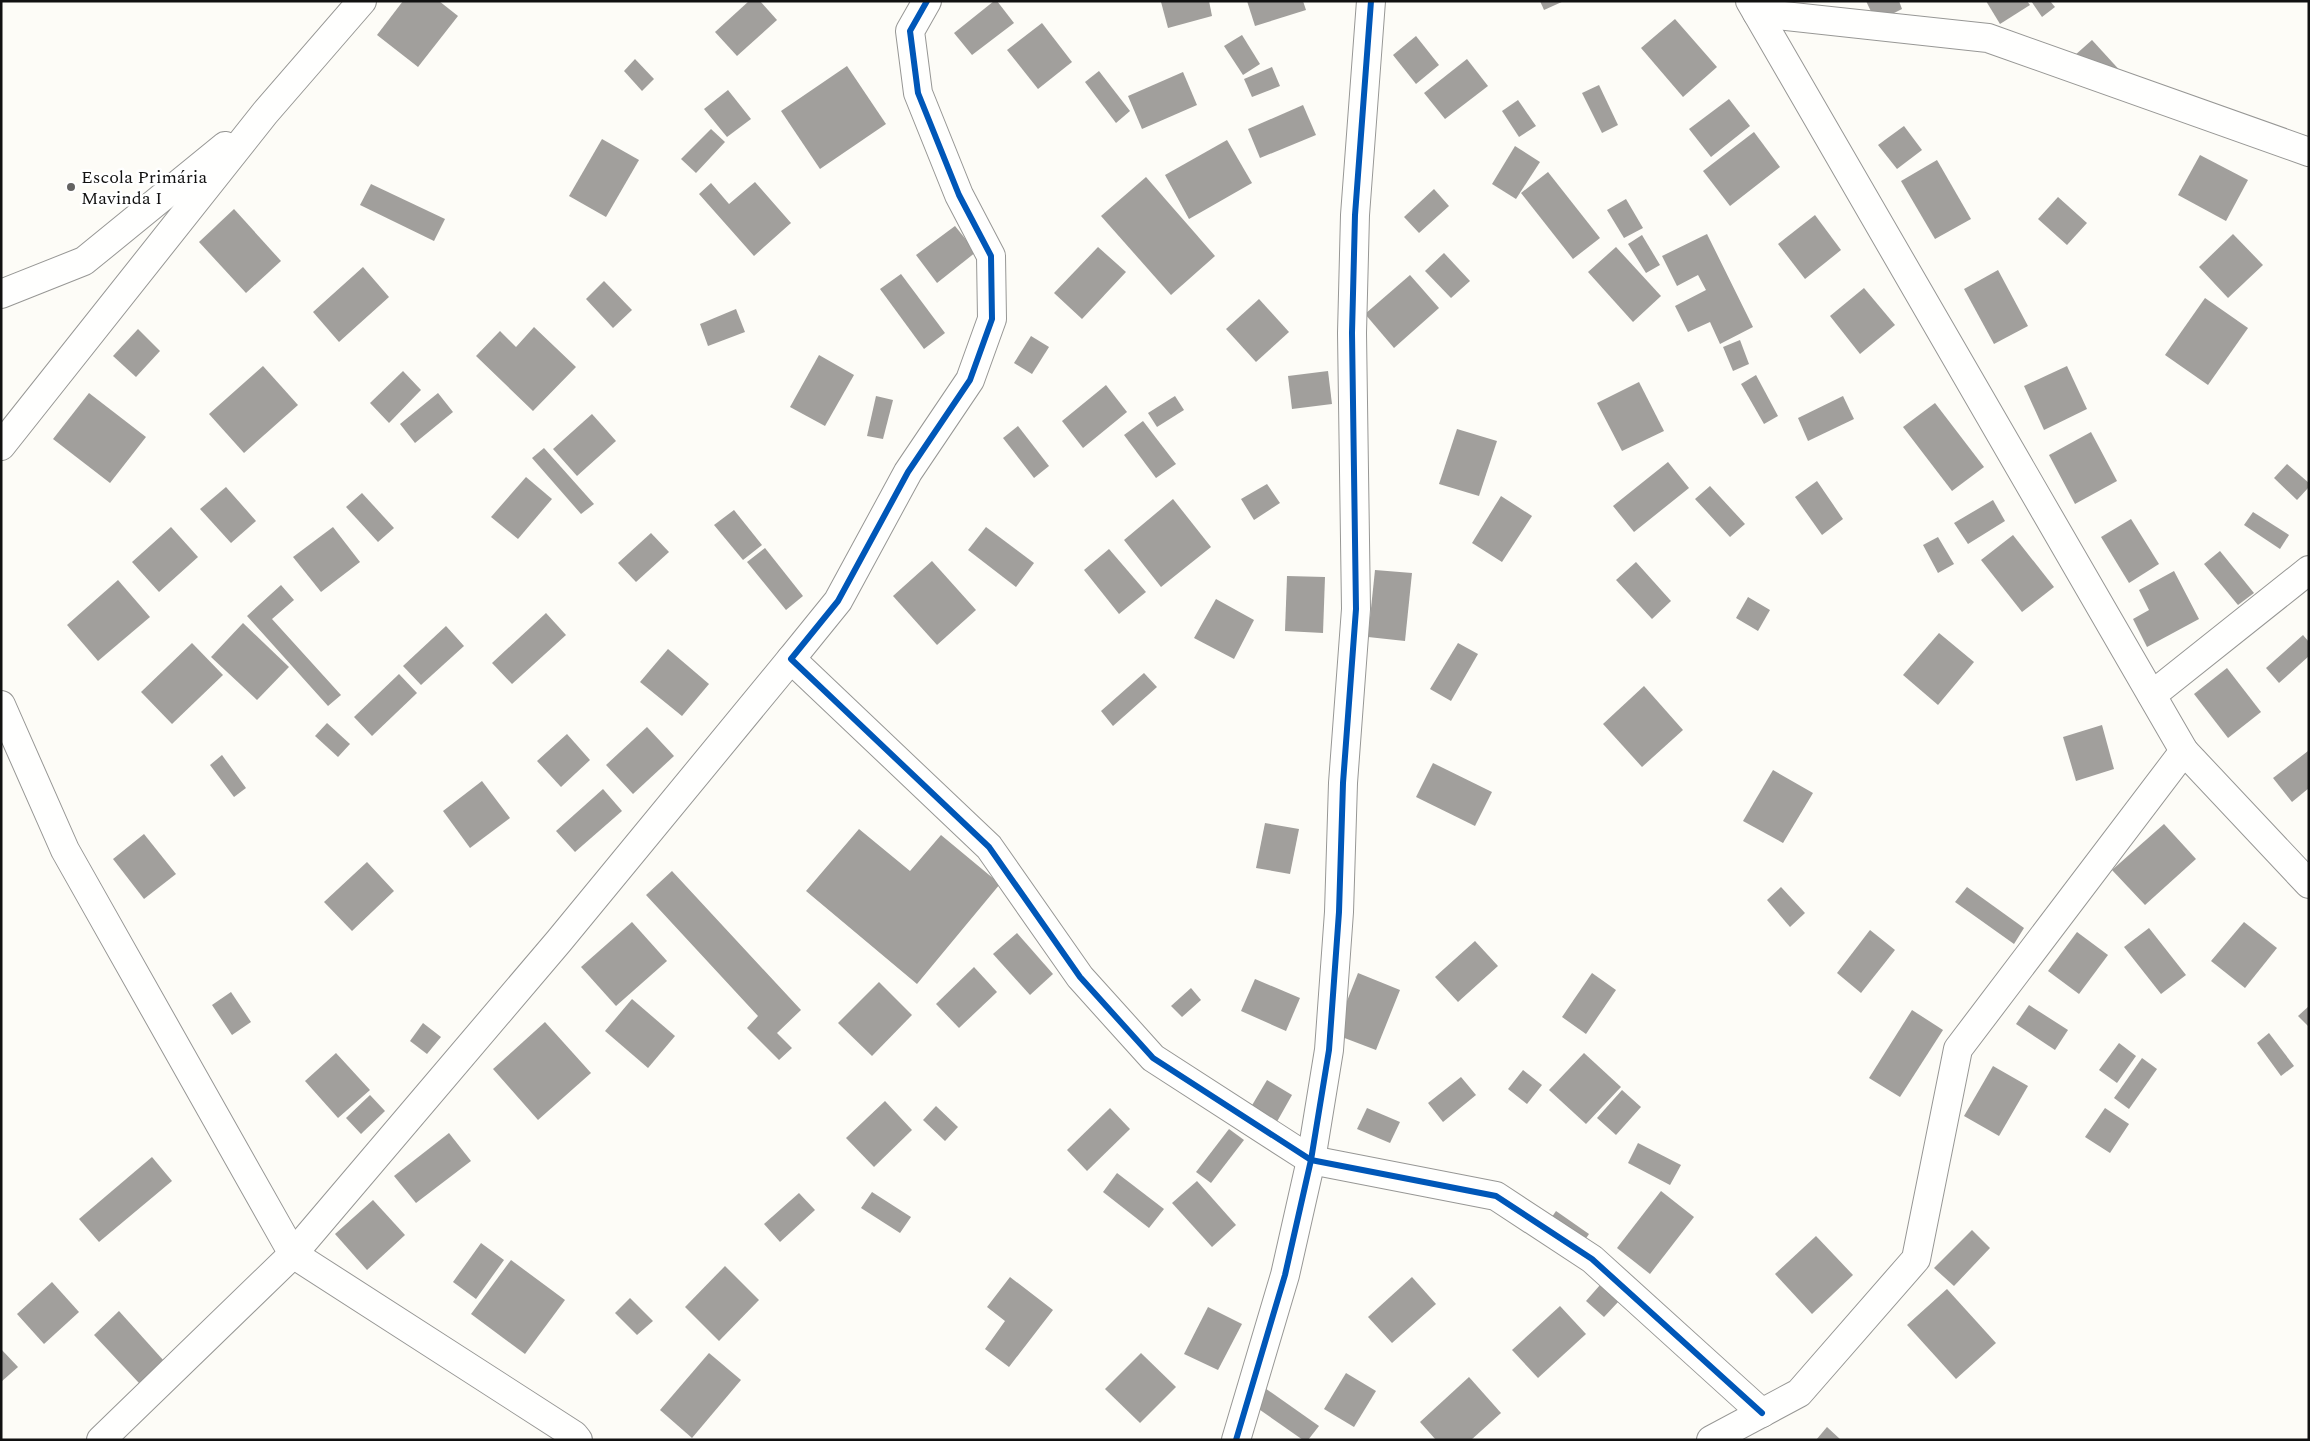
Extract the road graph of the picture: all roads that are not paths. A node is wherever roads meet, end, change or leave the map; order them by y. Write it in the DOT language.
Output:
graph roads {
  1 [pos="362,1"];
  2 [pos="927,1"];
  3 [pos="1371,1"];
  4 [pos="1753,7"];
  5 [pos="265,113"];
  6 [pos="2309,152"];
  7 [pos="1,294"];
  8 [pos="1,446"];
  9 [pos="2309,570"];
  10 [pos="791,659"];
  11 [pos="2152,695"];
  12 [pos="1,705"];
  13 [pos="2184,752"];
  14 [pos="2309,884"];
  15 [pos="1310,1160"];
  16 [pos="293,1254"];
  17 [pos="1762,1413"];
  18 [pos="101,1440"];
  19 [pos="578,1440"];
  20 [pos="1236,1440"];
  21 [pos="1711,1440"];
  1 -- 5 [label="street"];
  2 -- 10 [label="street"];
  3 -- 15 [label="street"];
  4 -- 6 [label="street"];
  4 -- 11 [label="street"];
  5 -- 7 [label="street"];
  5 -- 8 [label="street"];
  9 -- 11 [label="street"];
  10 -- 15 [label="street"];
  10 -- 16 [label="street"];
  11 -- 13 [label="street"];
  12 -- 16 [label="street"];
  13 -- 14 [label="street"];
  13 -- 17 [label="street"];
  15 -- 17 [label="street"];
  15 -- 20 [label="street"];
  16 -- 18 [label="street"];
  16 -- 19 [label="street"];
  17 -- 21 [label="street"];
}
